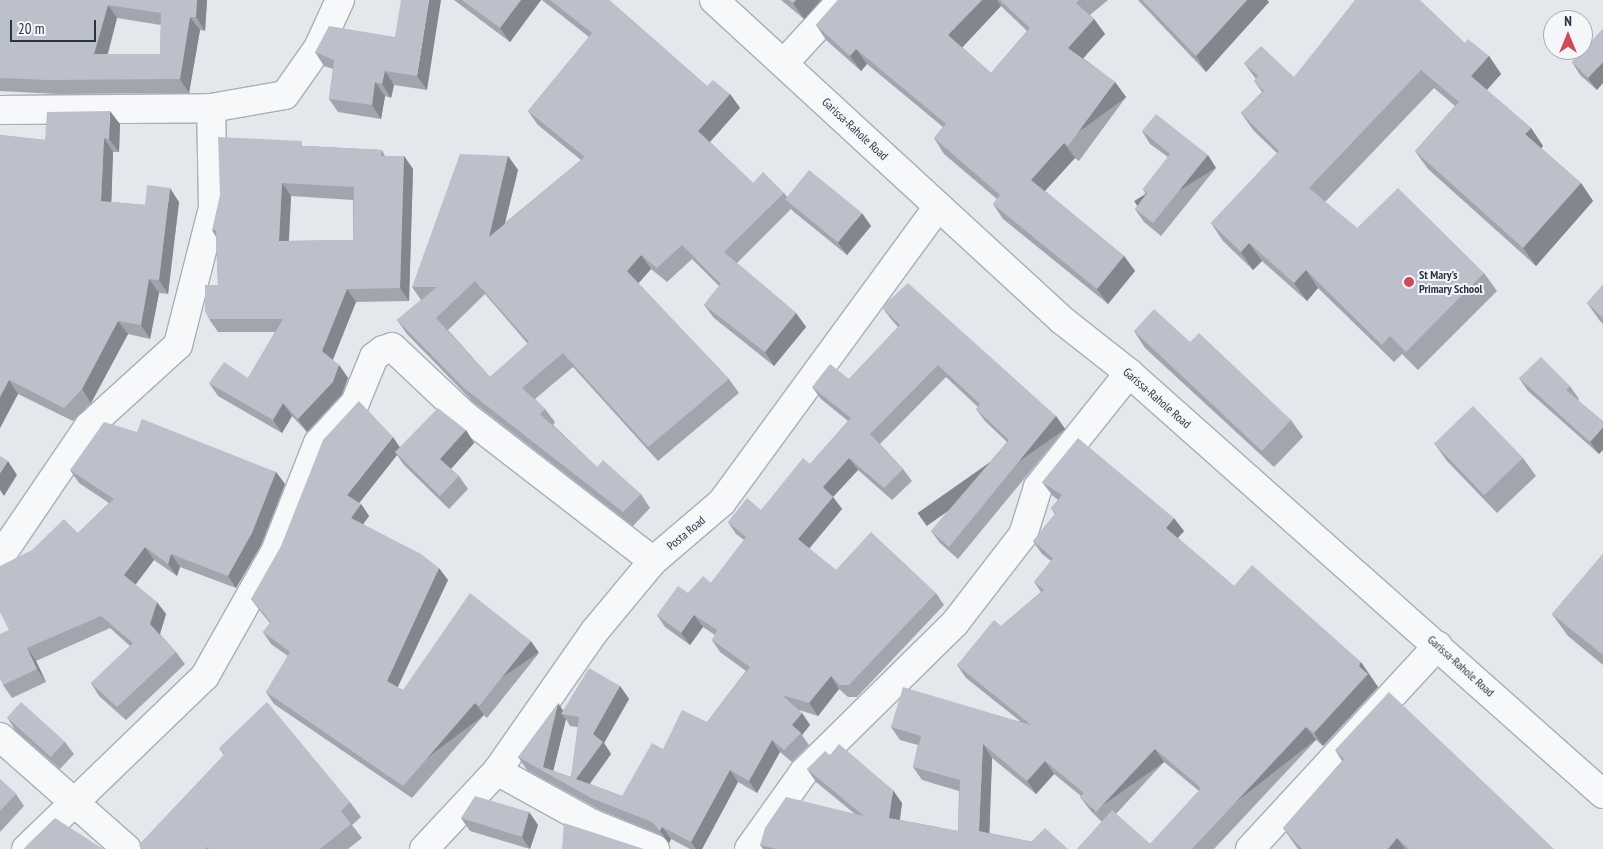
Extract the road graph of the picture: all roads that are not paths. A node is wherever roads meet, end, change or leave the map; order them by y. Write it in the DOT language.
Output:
graph roads {
  1 [pos="340,0"];
  2 [pos="714,0"];
  3 [pos="842,0"];
  4 [pos="784,63"];
  5 [pos="211,108"];
  6 [pos="0,110"];
  7 [pos="938,207"];
  8 [pos="1129,372"];
  9 [pos="0,557"];
  10 [pos="653,561"];
  11 [pos="1438,645"];
  12 [pos="0,737"];
  13 [pos="497,771"];
  14 [pos="1603,794"];
  15 [pos="71,801"];
  16 [pos="26,849"];
  17 [pos="127,849"];
  18 [pos="424,849"];
  19 [pos="655,849"];
  20 [pos="749,849"];
  21 [pos="1250,849"];
  1 -- 5 [label="street"];
  2 -- 4 [label="street, Garissa-Rahole Road"];
  3 -- 4 [label="street"];
  4 -- 7 [label="street, Garissa-Rahole Road"];
  5 -- 6 [label="street"];
  5 -- 9 [label="street"];
  7 -- 8 [label="street, Garissa-Rahole Road"];
  7 -- 10 [label="street, Posta Road"];
  8 -- 11 [label="street, Garissa-Rahole Road"];
  8 -- 20 [label="street"];
  10 -- 13 [label="street, Posta Road"];
  10 -- 15 [label="street"];
  11 -- 14 [label="street, Garissa-Rahole Road"];
  11 -- 21 [label="street"];
  12 -- 15 [label="street"];
  13 -- 18 [label="street, Posta Road"];
  13 -- 19 [label="street"];
  15 -- 16 [label="street"];
  15 -- 17 [label="street"];
}
